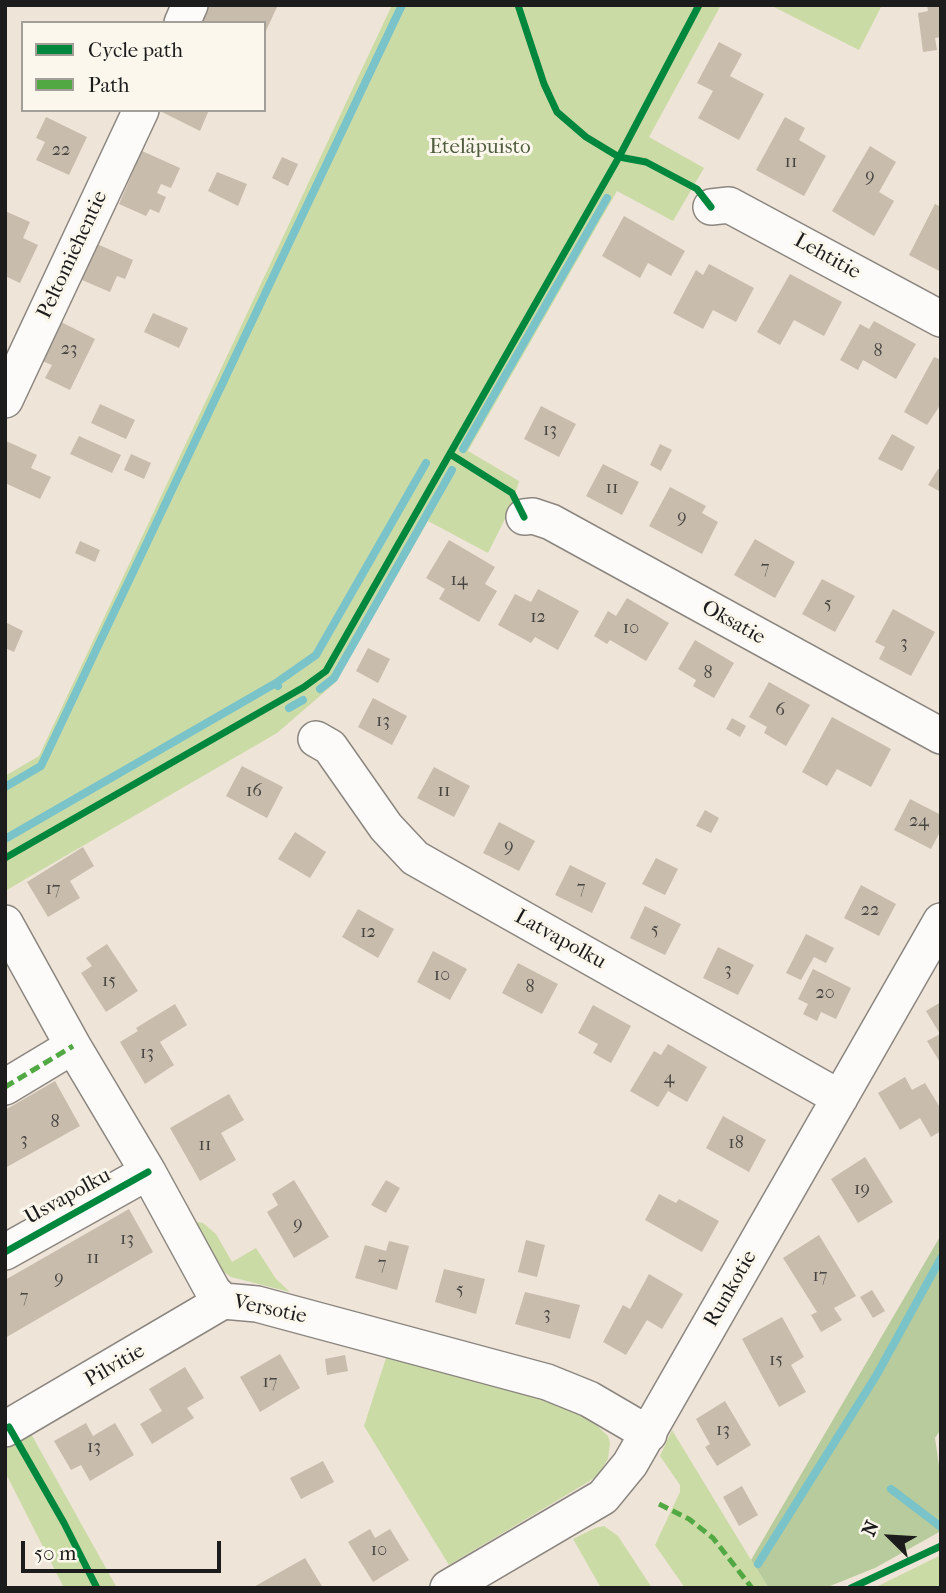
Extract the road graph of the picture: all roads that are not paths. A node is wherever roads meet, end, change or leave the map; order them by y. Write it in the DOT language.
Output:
graph roads {
  1 [pos="190,5"];
  2 [pos="183,21"];
  3 [pos="140,112"];
  4 [pos="711,207"];
  5 [pos="941,319"];
  6 [pos="5,400"];
  7 [pos="524,517"];
  8 [pos="941,736"];
  9 [pos="316,739"];
  10 [pos="941,921"];
  11 [pos="5,923"];
  12 [pos="74,1046"];
  13 [pos="5,1087"];
  14 [pos="840,1098"];
  15 [pos="148,1172"];
  16 [pos="5,1252"];
  17 [pos="223,1301"];
  18 [pos="5,1429"];
  19 [pos="649,1434"];
  20 [pos="448,1588"];
  1 -- 2 [label="street"];
  3 -- 6 [label="street, Peltomiehentie"];
  4 -- 5 [label="street, Lehtitie"];
  7 -- 8 [label="street, Oksatie"];
  9 -- 14 [label="street, Latvapolku"];
  10 -- 14 [label="street, Runkotie"];
  11 -- 12 [label="street, Versotie"];
  12 -- 13 [label="street"];
  12 -- 15 [label="street, Versotie"];
  14 -- 19 [label="street, Runkotie"];
  15 -- 16 [label="street, Usvapolku"];
  15 -- 17 [label="street, Versotie"];
  17 -- 18 [label="street, Pilvitie"];
  17 -- 19 [label="street, Versotie"];
  19 -- 20 [label="street, Runkotie"];
}
